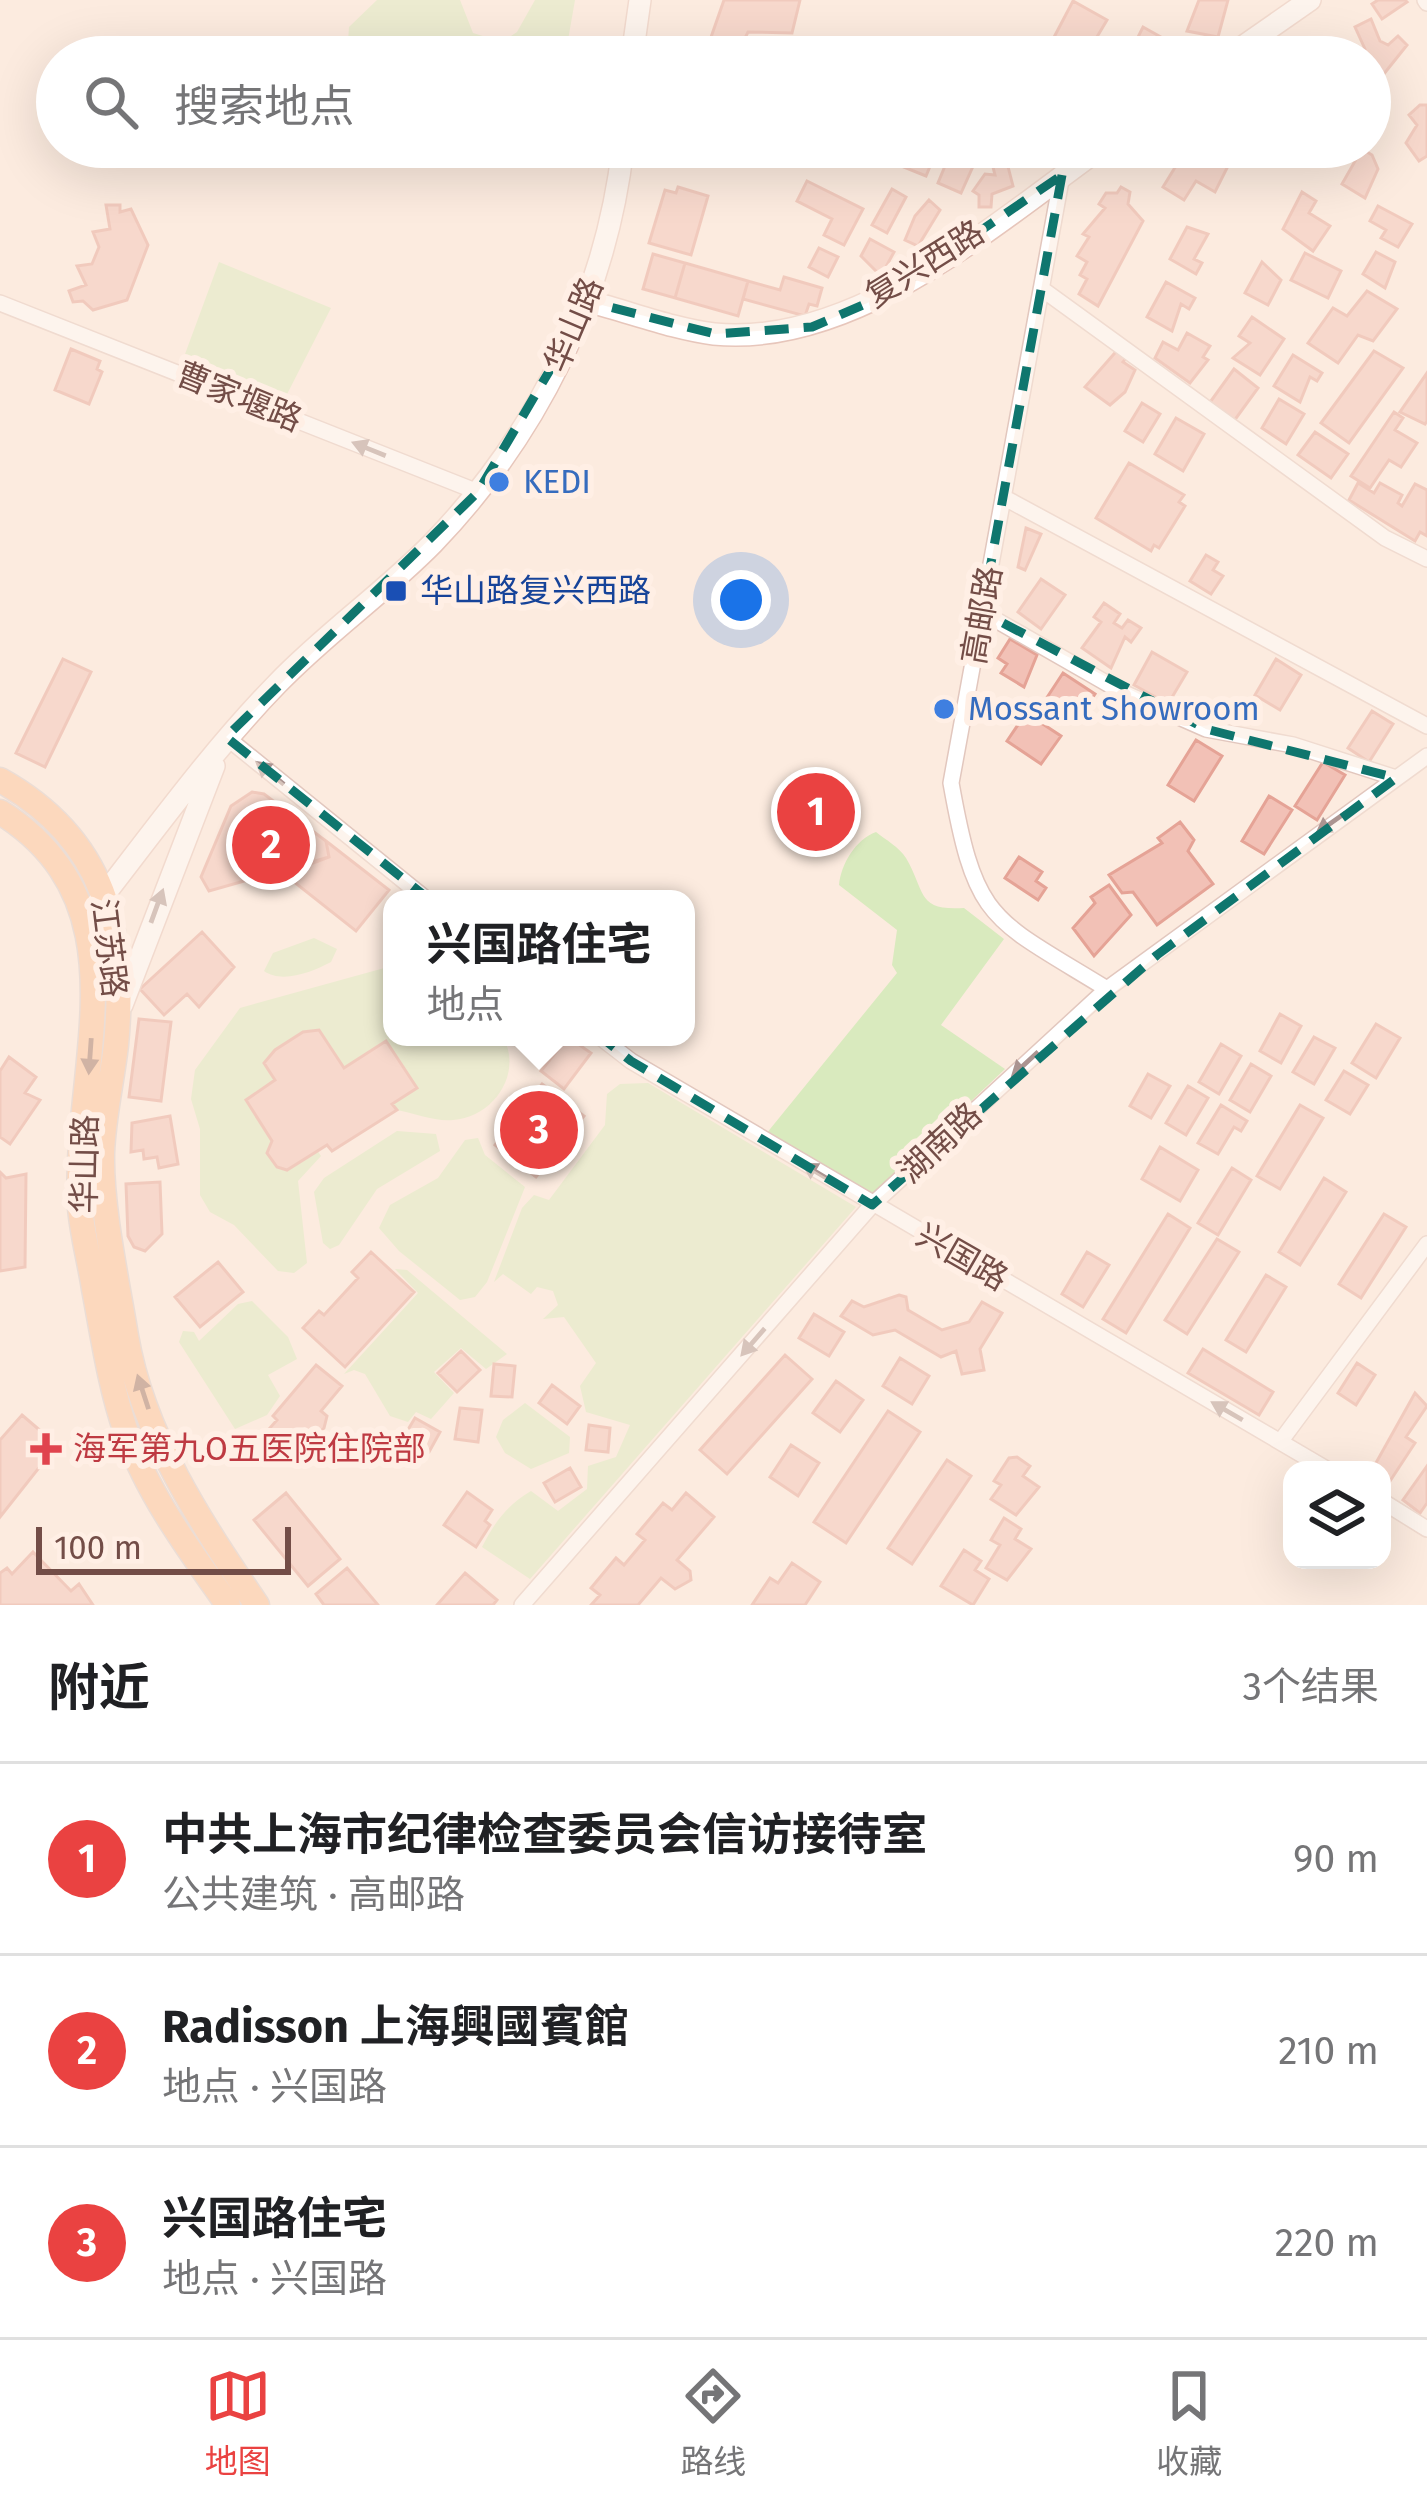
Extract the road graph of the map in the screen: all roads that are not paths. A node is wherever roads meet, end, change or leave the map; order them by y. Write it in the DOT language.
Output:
graph roads {
  1 [pos="640,0"];
  2 [pos="1310,0"];
  3 [pos="635,36"];
  4 [pos="1258,36"];
  5 [pos="620,168"];
  6 [pos="1073,168"];
  7 [pos="1062,176"];
  8 [pos="1042,289"];
  9 [pos="590,302"];
  10 [pos="0,303"];
  11 [pos="478,492"];
  12 [pos="1004,497"];
  13 [pos="1427,559"];
  14 [pos="982,612"];
  15 [pos="1427,726"];
  16 [pos="226,737"];
  17 [pos="1427,756"];
  18 [pos="1396,778"];
  19 [pos="0,780"];
  20 [pos="0,812"];
  21 [pos="415,890"];
  22 [pos="106,892"];
  23 [pos="87,917"];
  24 [pos="1107,989"];
  25 [pos="118,1016"];
  26 [pos="612,1046"];
  27 [pos="872,1205"];
  28 [pos="1427,1244"];
  29 [pos="1280,1442"];
  30 [pos="1313,1461"];
  31 [pos="1391,1507"];
  32 [pos="1427,1529"];
  33 [pos="228,1605"];
  34 [pos="257,1605"];
  35 [pos="522,1605"];
  1 -- 3 [label="main road"];
  2 -- 4 [label="main road"];
  5 -- 9 [label="main road, 华山路"];
  6 -- 7 [label="main road, 复兴西路"];
  7 -- 8 [label="street, 高邮路"];
  7 -- 9 [label="main road, 复兴西路"];
  8 -- 12 [label="street, 高邮路"];
  8 -- 13 [label="street"];
  9 -- 11 [label="main road, 华山路"];
  11 -- 10 [label="street, 曹家堰路, one-way"];
  11 -- 16 [label="main road, 华山路"];
  12 -- 14 [label="street, 高邮路"];
  12 -- 15 [label="street"];
  14 -- 18 [label="street"];
  14 -- 24 [label="street, 高邮路"];
  21 -- 16 [label="street, one-way"];
  16 -- 22 [label="main road, 华山路"];
  25 -- 16 [label="main road, 华山路, one-way"];
  17 -- 18 [label="street, 湖南路"];
  18 -- 24 [label="street, 湖南路, one-way"];
  19 -- 22 [label="main road, 江苏路"];
  20 -- 23 [label="main road, 江苏路"];
  22 -- 23 [label="main road, 华山路"];
  22 -- 25 [label="main road, 江苏路"];
  23 -- 33 [label="main road, 华山路, one-way"];
  24 -- 27 [label="street, 湖南路, one-way"];
  34 -- 25 [label="main road, 华山路, one-way"];
  27 -- 26 [label="street, 兴国路, one-way"];
  29 -- 27 [label="street, 兴国路, one-way"];
  27 -- 35 [label="street, 湖南路, one-way"];
  28 -- 29 [label="street"];
  29 -- 30 [label="street, 兴国路"];
  31 -- 32 [label="street"];
}
